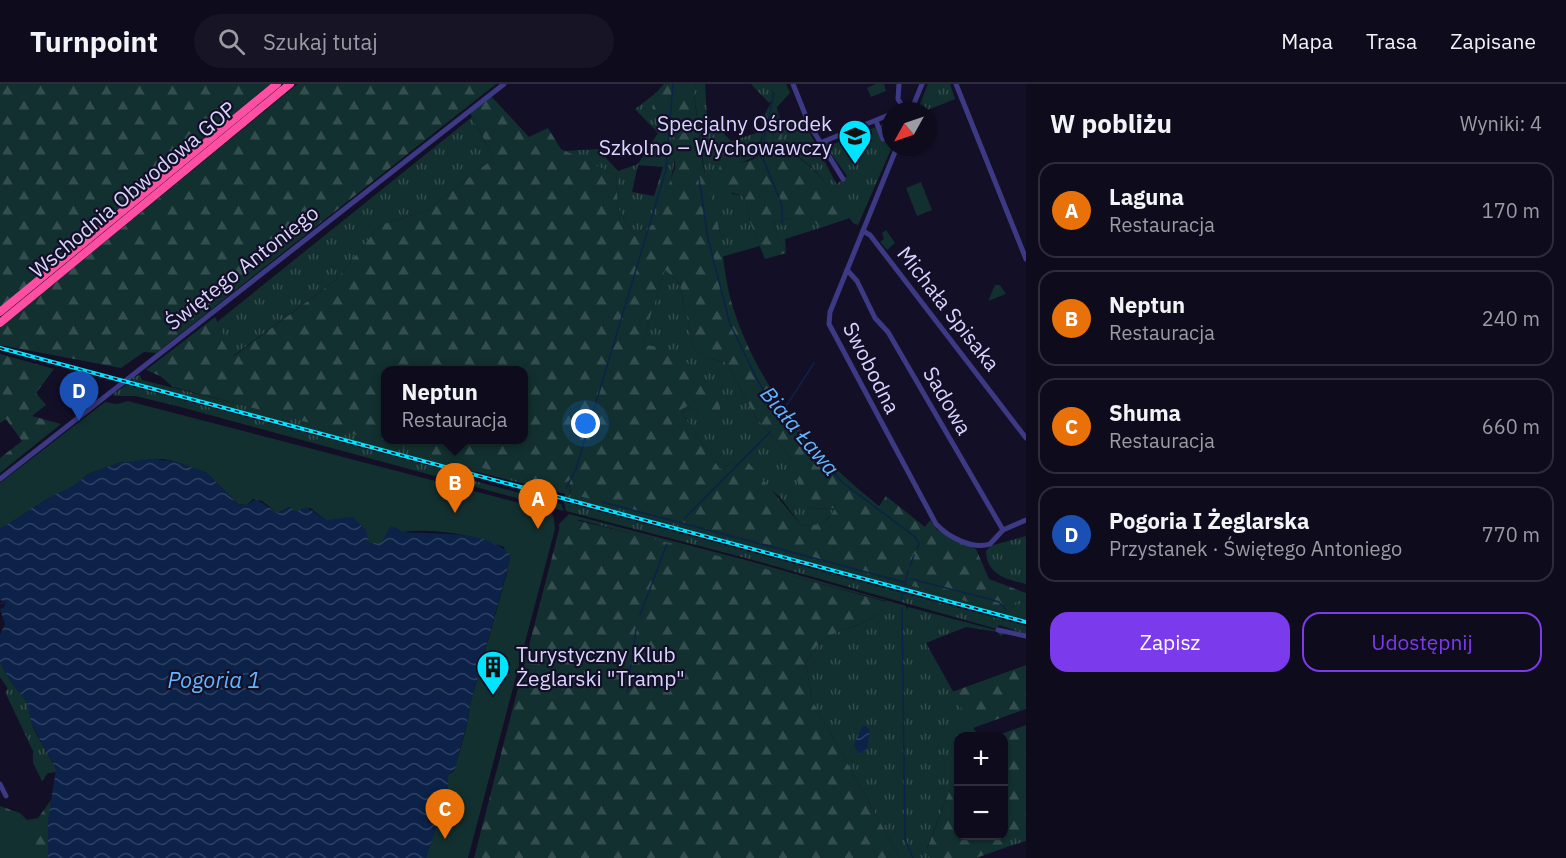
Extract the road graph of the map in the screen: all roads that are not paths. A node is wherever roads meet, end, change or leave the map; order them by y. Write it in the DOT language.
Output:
graph roads {
  1 [pos="277,84"];
  2 [pos="290,84"];
  3 [pos="504,84"];
  4 [pos="793,84"];
  5 [pos="899,84"];
  6 [pos="922,84"];
  7 [pos="956,84"];
  8 [pos="899,102"];
  9 [pos="915,102"];
  10 [pos="882,118"];
  11 [pos="876,121"];
  12 [pos="882,137"];
  13 [pos="820,143"];
  14 [pos="893,156"];
  15 [pos="843,179"];
  16 [pos="863,231"];
  17 [pos="1026,259"];
  18 [pos="847,270"];
  19 [pos="0,312"];
  20 [pos="0,323"];
  21 [pos="1026,438"];
  22 [pos="0,479"];
  23 [pos="1026,520"];
  24 [pos="1003,530"];
  25 [pos="998,630"];
  26 [pos="1026,636"];
  27 [pos="0,784"];
  28 [pos="6,796"];
  1 -- 19 [label="highway, Wschodnia Obwodowa GOP"];
  2 -- 20 [label="highway, Wschodnia Obwodowa GOP"];
  3 -- 22 [label="street, Świętego Antoniego"];
  4 -- 13 [label="street"];
  5 -- 8 [label="street"];
  6 -- 9 [label="street"];
  7 -- 17 [label="street"];
  10 -- 11 [label="street"];
  11 -- 12 [label="street"];
  11 -- 13 [label="street"];
  13 -- 15 [label="street"];
  14 -- 16 [label="street, Swobodna"];
  16 -- 18 [label="street, Swobodna"];
  16 -- 21 [label="street, Michała Spisaka"];
  18 -- 24 [label="street, Sadowa"];
  18 -- 24 [label="street, Swobodna"];
  23 -- 24 [label="street"];
  25 -- 26 [label="street"];
  27 -- 28 [label="street"];
}
